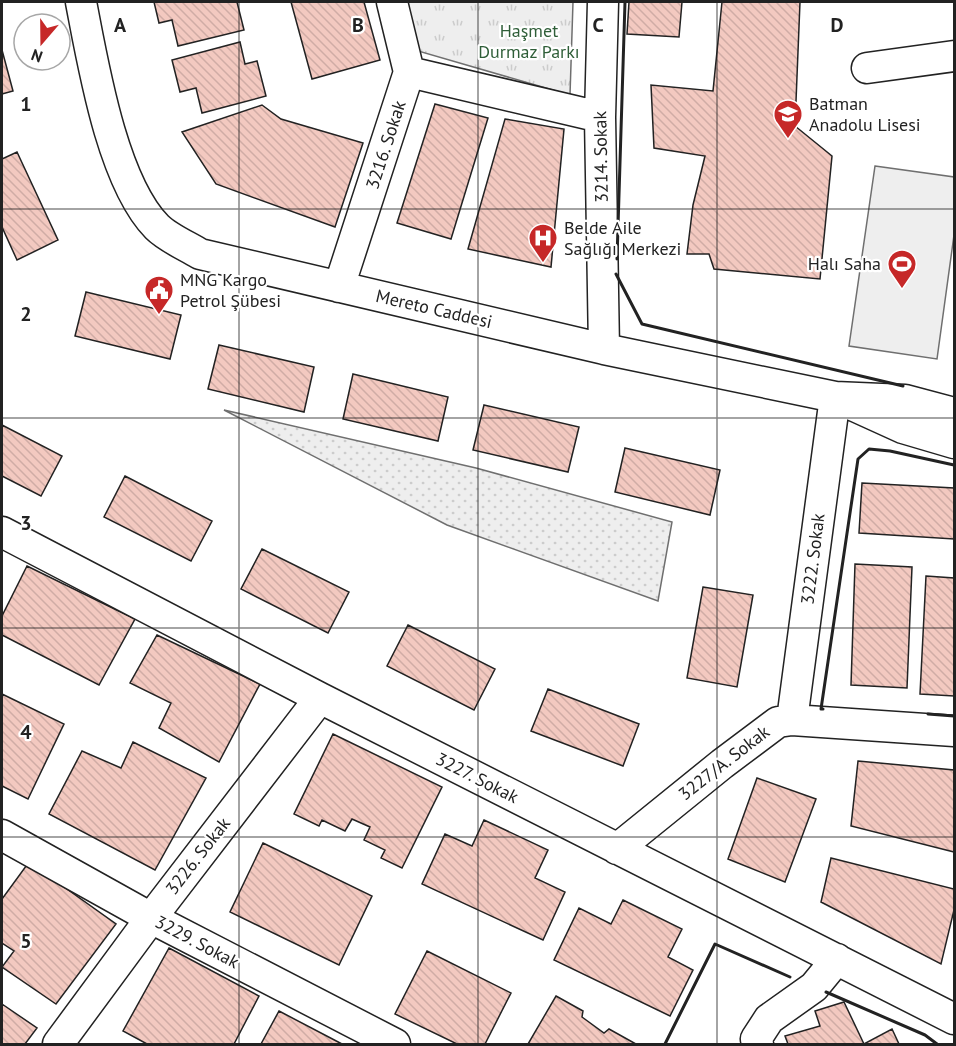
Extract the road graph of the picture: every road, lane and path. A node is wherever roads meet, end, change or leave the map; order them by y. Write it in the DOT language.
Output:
graph roads {
  1 [pos="81,2"];
  2 [pos="392,2"];
  3 [pos="603,2"];
  4 [pos="954,56"];
  5 [pos="867,68"];
  6 [pos="409,72"];
  7 [pos="600,117"];
  8 [pos="339,287"];
  9 [pos="604,350"];
  10 [pos="834,397"];
  11 [pos="954,413"];
  12 [pos="954,443"];
  13 [pos="2,532"];
  14 [pos="320,699"];
  15 [pos="792,720"];
  16 [pos="954,731"];
  17 [pos="2,835"];
  18 [pos="617,849"];
  19 [pos="151,918"];
  20 [pos="837,959"];
  21 [pos="954,1019"];
  22 [pos="58,1044"];
  23 [pos="395,1044"];
  24 [pos="759,1044"];
  1 -- 8 [label="street, Mereto Caddesi"];
  2 -- 6 [label="street"];
  3 -- 7 [label="street, 3214. Sokak"];
  4 -- 5 [label="street"];
  6 -- 7 [label="street"];
  6 -- 8 [label="street, 3216. Sokak"];
  7 -- 9 [label="street, 3214. Sokak"];
  8 -- 9 [label="street, Mereto Caddesi"];
  9 -- 10 [label="street, Mereto Caddesi"];
  10 -- 11 [label="street, Mereto Caddesi"];
  10 -- 12 [label="street"];
  10 -- 15 [label="street, 3222. Sokak"];
  13 -- 14 [label="street, 3227. Sokak"];
  14 -- 18 [label="street, 3227. Sokak"];
  14 -- 19 [label="street, 3226. Sokak"];
  15 -- 16 [label="street, 3227/A. Sokak"];
  15 -- 18 [label="street, 3227/A. Sokak"];
  17 -- 19 [label="street, 3229. Sokak"];
  18 -- 20 [label="street, 3227. Sokak"];
  19 -- 22 [label="street, 3226. Sokak"];
  19 -- 23 [label="street, 3229. Sokak"];
  20 -- 21 [label="street, 3227. Sokak"];
  20 -- 24 [label="street"];
}
